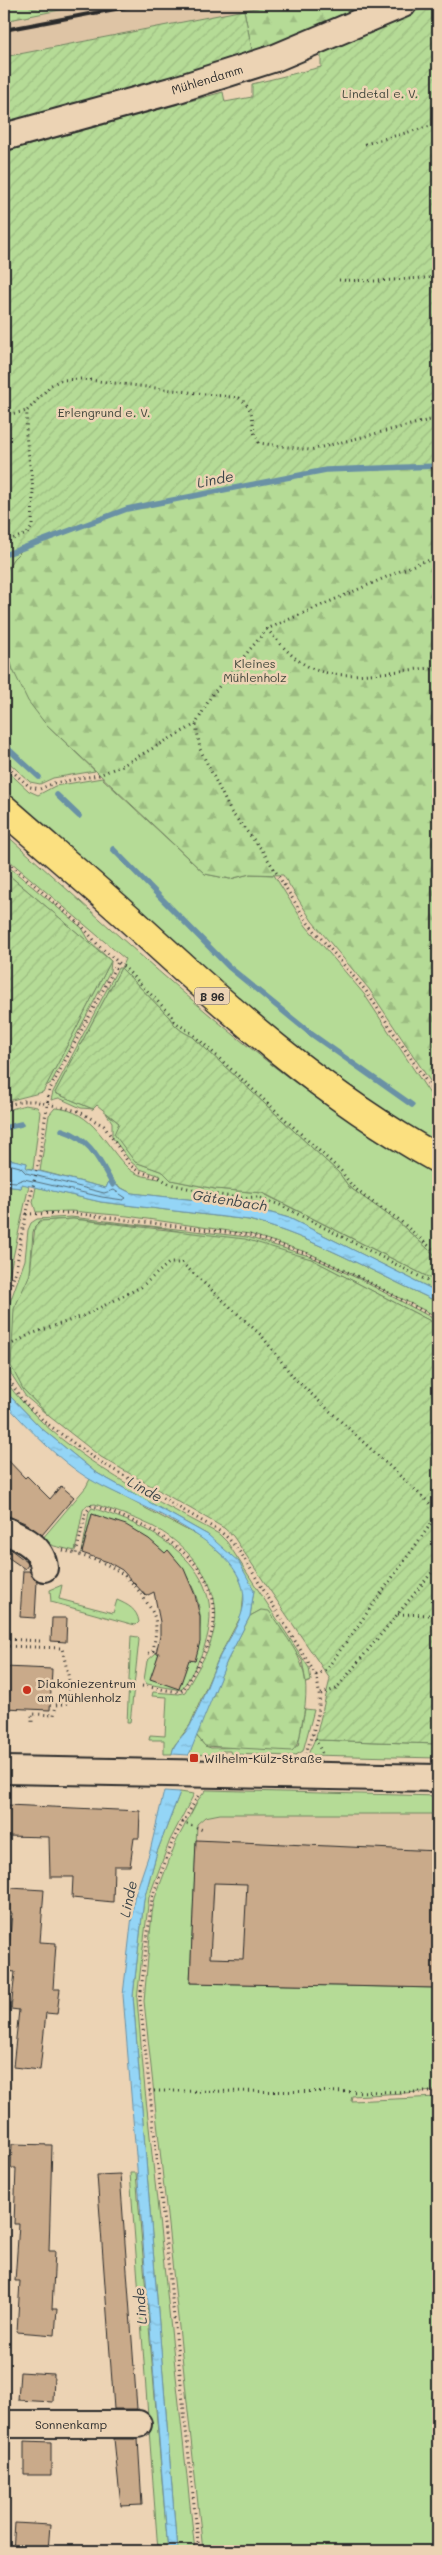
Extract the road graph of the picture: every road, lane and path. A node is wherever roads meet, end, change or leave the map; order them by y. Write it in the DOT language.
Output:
graph roads {
  1 [pos="403,4"];
  2 [pos="438,124"];
  3 [pos="4,137"];
  4 [pos="365,144"];
  5 [pos="438,278"];
  6 [pos="339,280"];
  7 [pos="27,411"];
  8 [pos="4,415"];
  9 [pos="438,418"];
  10 [pos="4,542"];
  11 [pos="438,559"];
  12 [pos="267,628"];
  13 [pos="438,668"];
  14 [pos="196,724"];
  15 [pos="4,764"];
  16 [pos="4,809"];
  17 [pos="4,859"];
  18 [pos="118,962"];
  19 [pos="438,1099"];
  20 [pos="46,1103"];
  21 [pos="4,1106"];
  22 [pos="438,1159"];
  23 [pos="26,1214"];
  24 [pos="438,1254"];
  25 [pos="438,1286"];
  26 [pos="4,1307"];
  27 [pos="438,1319"];
  28 [pos="4,1348"];
  29 [pos="4,1372"];
  30 [pos="438,1512"];
  31 [pos="11,1533"];
  32 [pos="438,1565"];
  33 [pos="44,1568"];
  34 [pos="397,1614"];
  35 [pos="429,1615"];
  36 [pos="4,1639"];
  37 [pos="41,1642"];
  38 [pos="4,1646"];
  39 [pos="145,1655"];
  40 [pos="316,1675"];
  41 [pos="142,1686"];
  42 [pos="321,1694"];
  43 [pos="32,1725"];
  44 [pos="4,1770"];
  45 [pos="305,1776"];
  46 [pos="185,1778"];
  47 [pos="438,1778"];
  48 [pos="182,1822"];
  49 [pos="203,1830"];
  50 [pos="149,2091"];
  51 [pos="438,2092"];
  52 [pos="4,2424"];
  53 [pos="138,2424"];
  54 [pos="199,2551"];
  1 -- 3 [label="street, Mühlendamm"];
  2 -- 4 [label="path"];
  5 -- 6 [label="path"];
  7 -- 8 [label="path"];
  7 -- 9 [label="path"];
  7 -- 10 [label="path"];
  11 -- 12 [label="path"];
  12 -- 13 [label="path"];
  12 -- 14 [label="path"];
  14 -- 15 [label="path"];
  14 -- 19 [label="path"];
  16 -- 22 [label="main road, B 96"];
  17 -- 18 [label="path"];
  18 -- 20 [label="path"];
  18 -- 24 [label="path"];
  20 -- 21 [label="path"];
  20 -- 23 [label="path"];
  20 -- 25 [label="path"];
  23 -- 26 [label="path"];
  23 -- 27 [label="path"];
  28 -- 30 [label="path"];
  29 -- 40 [label="path"];
  30 -- 40 [label="path"];
  31 -- 33 [label="street"];
  32 -- 34 [label="path"];
  34 -- 35 [label="path"];
  34 -- 42 [label="path"];
  36 -- 37 [label="path"];
  38 -- 43 [label="path"];
  39 -- 41 [label="path"];
  40 -- 42 [label="path"];
  42 -- 45 [label="path"];
  44 -- 46 [label="street"];
  45 -- 46 [label="street"];
  45 -- 47 [label="street"];
  46 -- 48 [label="path"];
  48 -- 49 [label="path"];
  48 -- 50 [label="path"];
  50 -- 51 [label="path"];
  50 -- 54 [label="path"];
  52 -- 53 [label="street, Sonnenkamp"];
}
